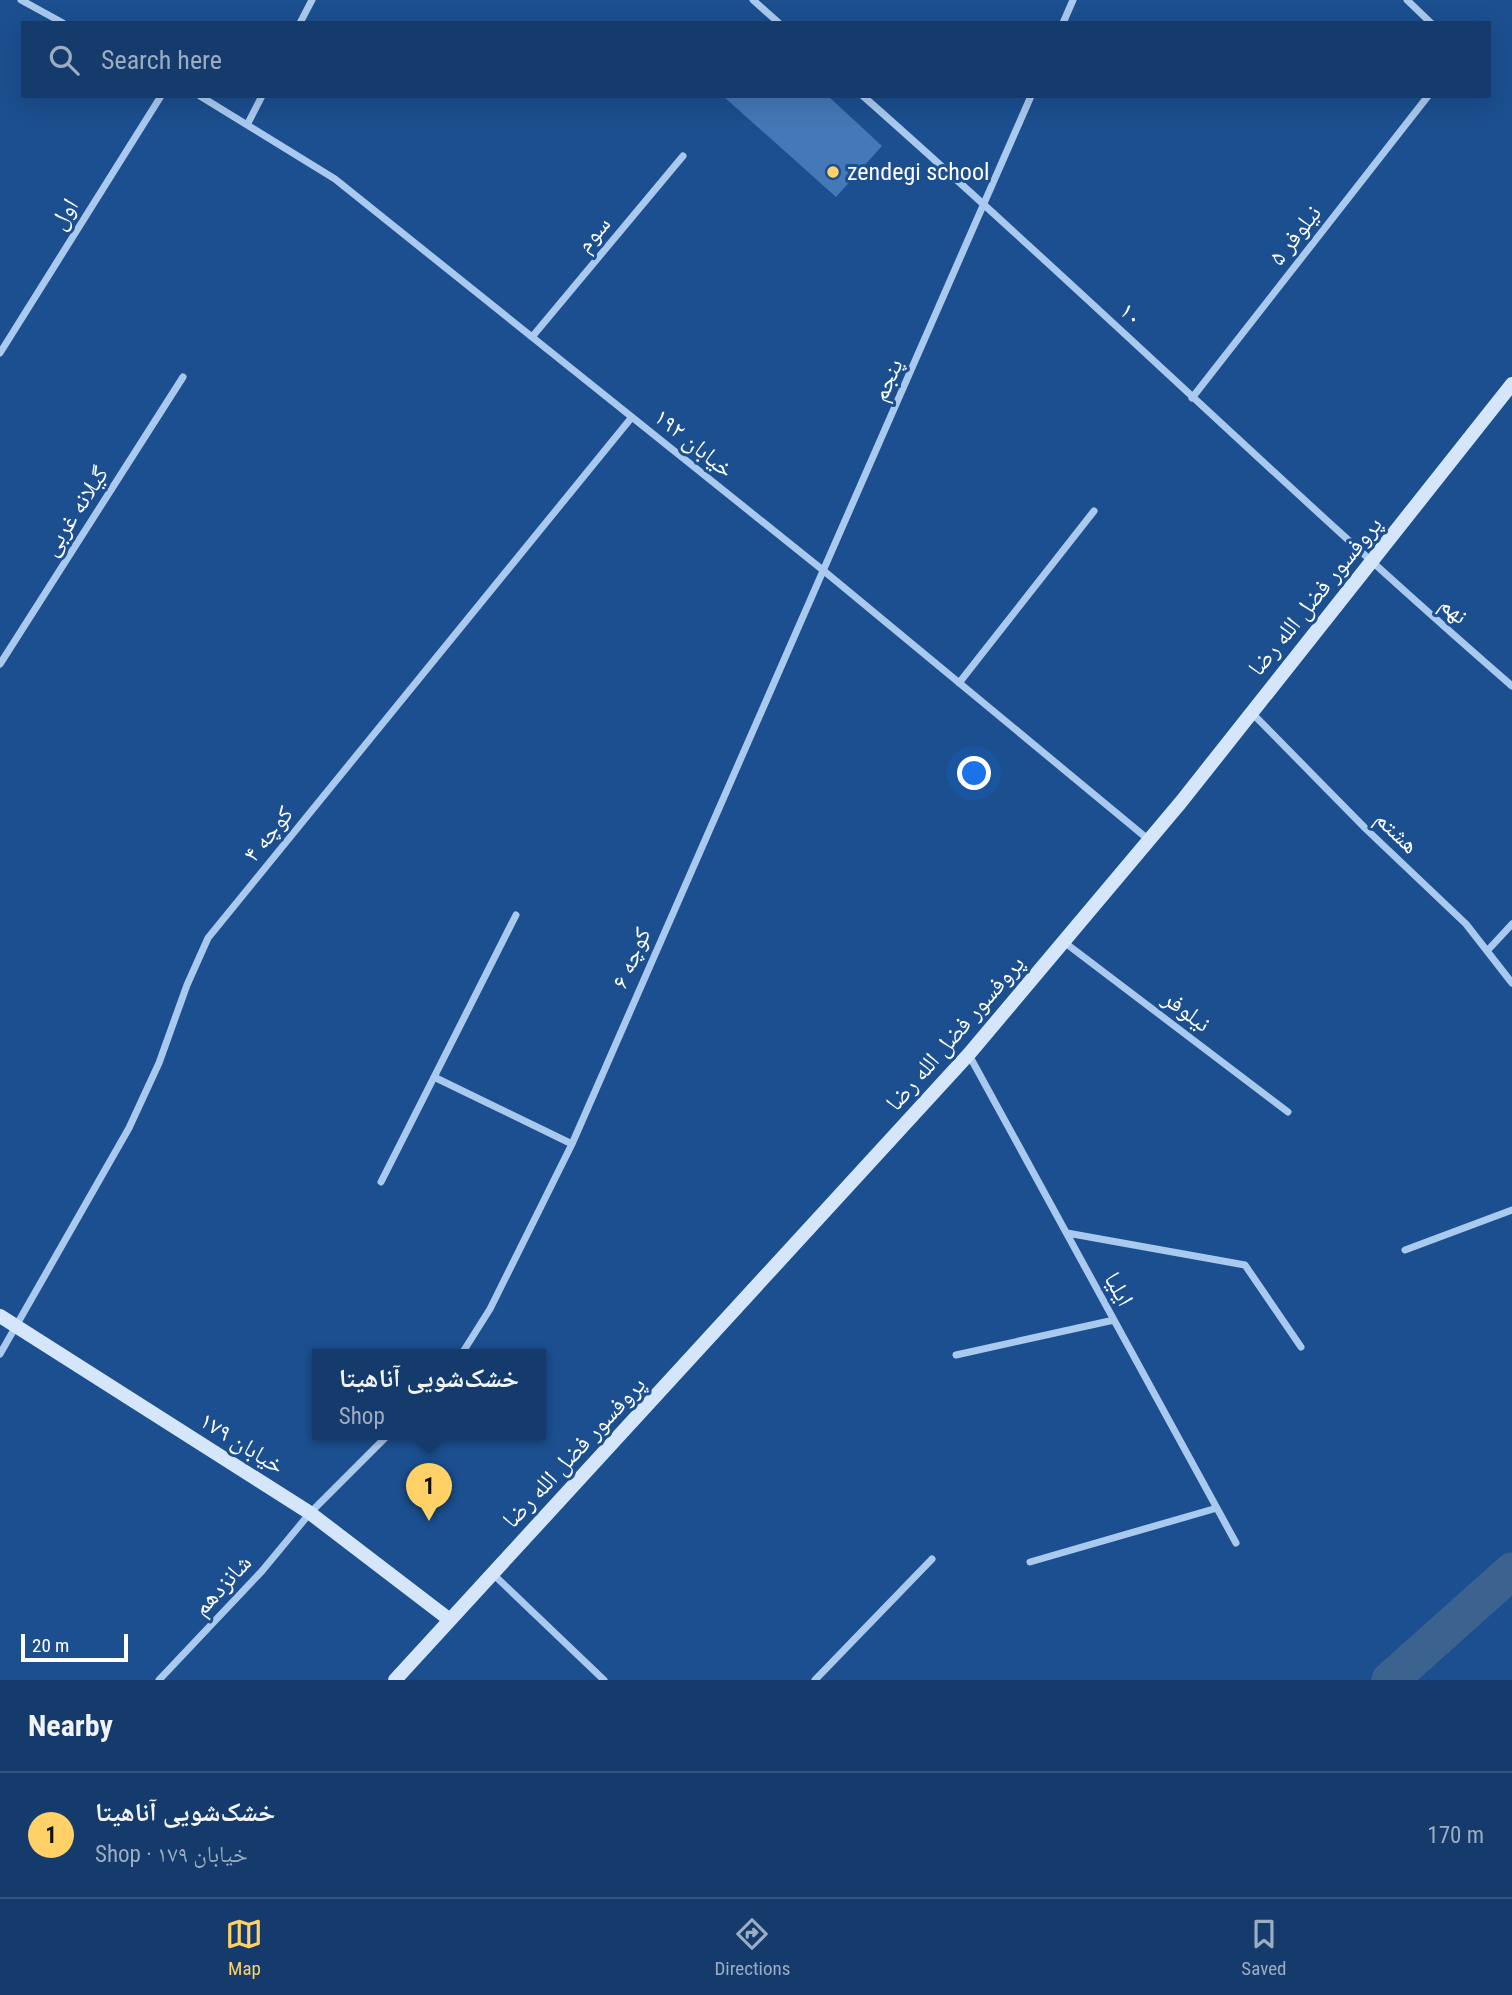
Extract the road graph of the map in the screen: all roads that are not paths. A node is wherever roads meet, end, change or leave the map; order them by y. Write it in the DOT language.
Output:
graph roads {
  1 [pos="21,0"];
  2 [pos="312,0"];
  3 [pos="753,0"];
  4 [pos="1073,0"];
  5 [pos="1407,0"];
  6 [pos="59,21"];
  7 [pos="301,21"];
  8 [pos="777,21"];
  9 [pos="1064,21"];
  10 [pos="1429,21"];
  11 [pos="160,98"];
  12 [pos="204,98"];
  13 [pos="261,98"];
  14 [pos="865,98"];
  15 [pos="1030,98"];
  16 [pos="1426,98"];
  17 [pos="247,125"];
  18 [pos="683,156"];
  19 [pos="985,203"];
  20 [pos="532,337"];
  21 [pos="0,353"];
  22 [pos="183,377"];
  23 [pos="1512,384"];
  24 [pos="1192,398"];
  25 [pos="632,417"];
  26 [pos="1094,511"];
  27 [pos="1371,563"];
  28 [pos="824,571"];
  29 [pos="0,664"];
  30 [pos="959,683"];
  31 [pos="1512,686"];
  32 [pos="1252,712"];
  33 [pos="1149,840"];
  34 [pos="516,915"];
  35 [pos="1512,924"];
  36 [pos="1064,942"];
  37 [pos="1488,950"];
  38 [pos="1512,982"];
  39 [pos="969,1054"];
  40 [pos="434,1077"];
  41 [pos="1288,1112"];
  42 [pos="572,1144"];
  43 [pos="381,1182"];
  44 [pos="1512,1210"];
  45 [pos="1067,1233"];
  46 [pos="1405,1250"];
  47 [pos="0,1316"];
  48 [pos="1114,1321"];
  49 [pos="17,1326"];
  50 [pos="1301,1347"];
  51 [pos="465,1349"];
  52 [pos="0,1354"];
  53 [pos="957,1355"];
  54 [pos="383,1440"];
  55 [pos="1217,1508"];
  56 [pos="310,1513"];
  57 [pos="1236,1543"];
  58 [pos="932,1559"];
  59 [pos="1030,1562"];
  60 [pos="493,1574"];
  61 [pos="450,1620"];
  62 [pos="159,1680"];
  63 [pos="395,1680"];
  64 [pos="604,1680"];
  65 [pos="815,1680"];
  1 -- 6 [label="street"];
  2 -- 7 [label="street"];
  3 -- 8 [label="street"];
  4 -- 9 [label="street"];
  5 -- 10 [label="street"];
  11 -- 21 [label="street, اول"];
  12 -- 17 [label="street, خیابان ۱۹۲"];
  13 -- 17 [label="street"];
  14 -- 19 [label="street, ۱۰"];
  15 -- 19 [label="street, پنجم"];
  16 -- 24 [label="street, نیلوفر ۵"];
  17 -- 20 [label="street, خیابان ۱۹۲"];
  18 -- 20 [label="street, سوم"];
  19 -- 24 [label="street, ۱۰"];
  19 -- 28 [label="street, پنجم"];
  20 -- 25 [label="street, خیابان ۱۹۲"];
  22 -- 29 [label="street, گیلانه غربی"];
  23 -- 27 [label="main road, پروفسور فضل الله رضا"];
  24 -- 27 [label="street, ۱۰"];
  25 -- 28 [label="street, خیابان ۱۹۲"];
  25 -- 49 [label="street, کوچه ۴"];
  26 -- 30 [label="street"];
  27 -- 31 [label="street, نهم"];
  27 -- 32 [label="main road, پروفسور فضل الله رضا"];
  28 -- 30 [label="street, خیابان ۱۹۲"];
  28 -- 42 [label="street, کوچه ۶"];
  30 -- 33 [label="street, خیابان ۱۹۲"];
  32 -- 33 [label="main road, پروفسور فضل الله رضا"];
  32 -- 37 [label="street, هشتم"];
  33 -- 36 [label="main road, پروفسور فضل الله رضا"];
  34 -- 40 [label="street"];
  35 -- 37 [label="street"];
  36 -- 39 [label="main road, پروفسور فضل الله رضا"];
  36 -- 41 [label="street, نیلوفر"];
  37 -- 38 [label="street, هشتم"];
  39 -- 45 [label="street, ایلیا"];
  39 -- 60 [label="main road, پروفسور فضل الله رضا"];
  40 -- 42 [label="street"];
  40 -- 43 [label="street"];
  42 -- 51 [label="street, کوچه ۶"];
  44 -- 46 [label="street"];
  45 -- 48 [label="street, ایلیا"];
  45 -- 50 [label="street"];
  47 -- 49 [label="main road, خیابان ۱۷۹"];
  48 -- 53 [label="street"];
  48 -- 55 [label="street, ایلیا"];
  49 -- 52 [label="street, کوچه ۴"];
  49 -- 56 [label="main road, خیابان ۱۷۹"];
  54 -- 56 [label="street"];
  55 -- 57 [label="street, ایلیا"];
  55 -- 59 [label="street"];
  56 -- 61 [label="main road, خیابان ۱۷۹"];
  56 -- 62 [label="street, شانزدهم"];
  58 -- 65 [label="street"];
  60 -- 61 [label="main road, پروفسور فضل الله رضا"];
  60 -- 64 [label="street"];
  61 -- 63 [label="main road, پروفسور فضل الله رضا"];
}
